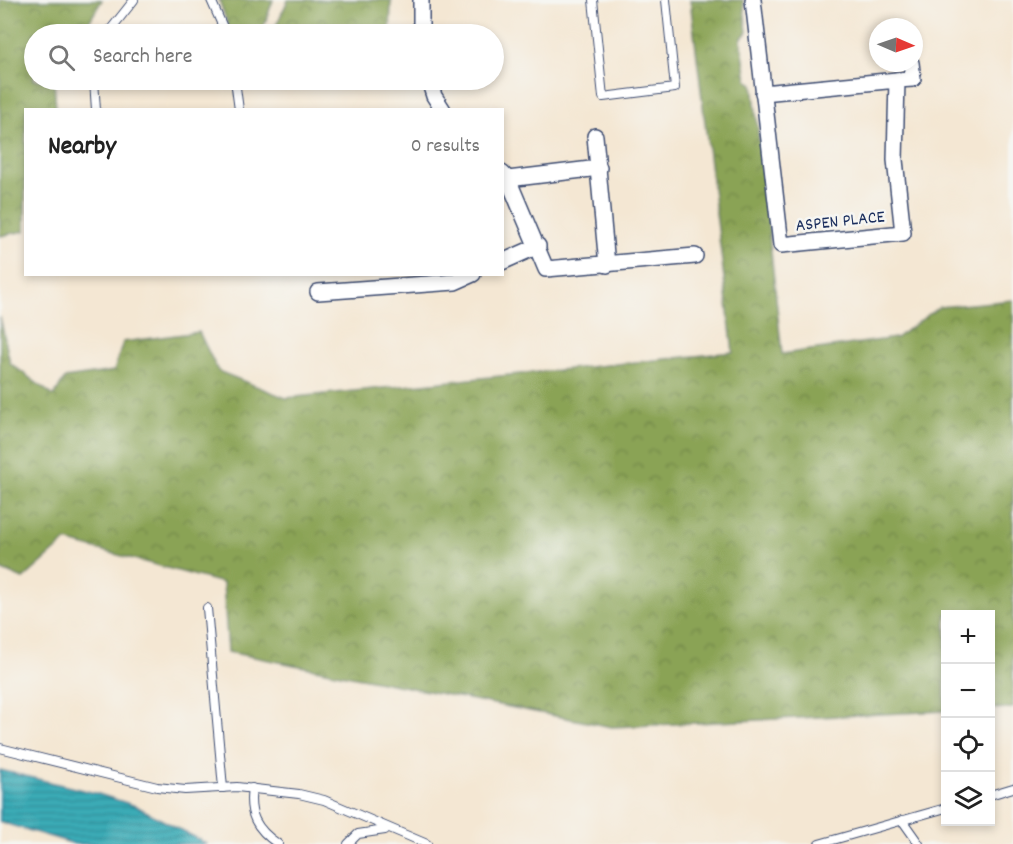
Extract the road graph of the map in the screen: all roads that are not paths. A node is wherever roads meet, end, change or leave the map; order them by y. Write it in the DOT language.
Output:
graph roads {
  1 [pos="134,0"];
  2 [pos="211,0"];
  3 [pos="421,0"];
  4 [pos="593,0"];
  5 [pos="666,0"];
  6 [pos="753,0"];
  7 [pos="115,24"];
  8 [pos="222,24"];
  9 [pos="421,24"];
  10 [pos="913,72"];
  11 [pos="897,80"];
  12 [pos="95,90"];
  13 [pos="236,90"];
  14 [pos="432,90"];
  15 [pos="763,93"];
  16 [pos="96,108"];
  17 [pos="239,108"];
  18 [pos="442,108"];
  19 [pos="595,136"];
  20 [pos="599,168"];
  21 [pos="505,176"];
  22 [pos="538,246"];
  23 [pos="695,256"];
  24 [pos="504,261"];
  25 [pos="607,265"];
  26 [pos="468,276"];
  27 [pos="357,282"];
  28 [pos="318,292"];
  29 [pos="207,608"];
  30 [pos="0,748"];
  31 [pos="223,788"];
  32 [pos="252,788"];
  33 [pos="1013,788"];
  34 [pos="995,793"];
  35 [pos="941,808"];
  36 [pos="902,820"];
  37 [pos="390,830"];
  38 [pos="278,844"];
  39 [pos="348,844"];
  40 [pos="427,844"];
  41 [pos="819,844"];
  42 [pos="919,844"];
  1 -- 7 [label="lane"];
  2 -- 8 [label="lane"];
  3 -- 9 [label="street"];
  4 -- 5 [label="lane"];
  6 -- 15 [label="street, ASPEN PLACE"];
  10 -- 11 [label="street"];
  11 -- 15 [label="street"];
  11 -- 15 [label="street, ASPEN PLACE"];
  12 -- 16 [label="lane"];
  13 -- 17 [label="lane"];
  14 -- 18 [label="street"];
  19 -- 20 [label="street"];
  20 -- 21 [label="street"];
  20 -- 25 [label="street"];
  21 -- 22 [label="street"];
  22 -- 24 [label="street"];
  22 -- 25 [label="street"];
  23 -- 25 [label="street"];
  26 -- 27 [label="street"];
  27 -- 28 [label="street"];
  29 -- 31 [label="lane"];
  30 -- 31 [label="lane"];
  31 -- 32 [label="lane"];
  32 -- 37 [label="lane"];
  32 -- 38 [label="lane"];
  33 -- 34 [label="lane"];
  35 -- 36 [label="lane"];
  36 -- 41 [label="lane"];
  36 -- 42 [label="lane"];
  37 -- 39 [label="lane"];
  37 -- 40 [label="lane"];
}
